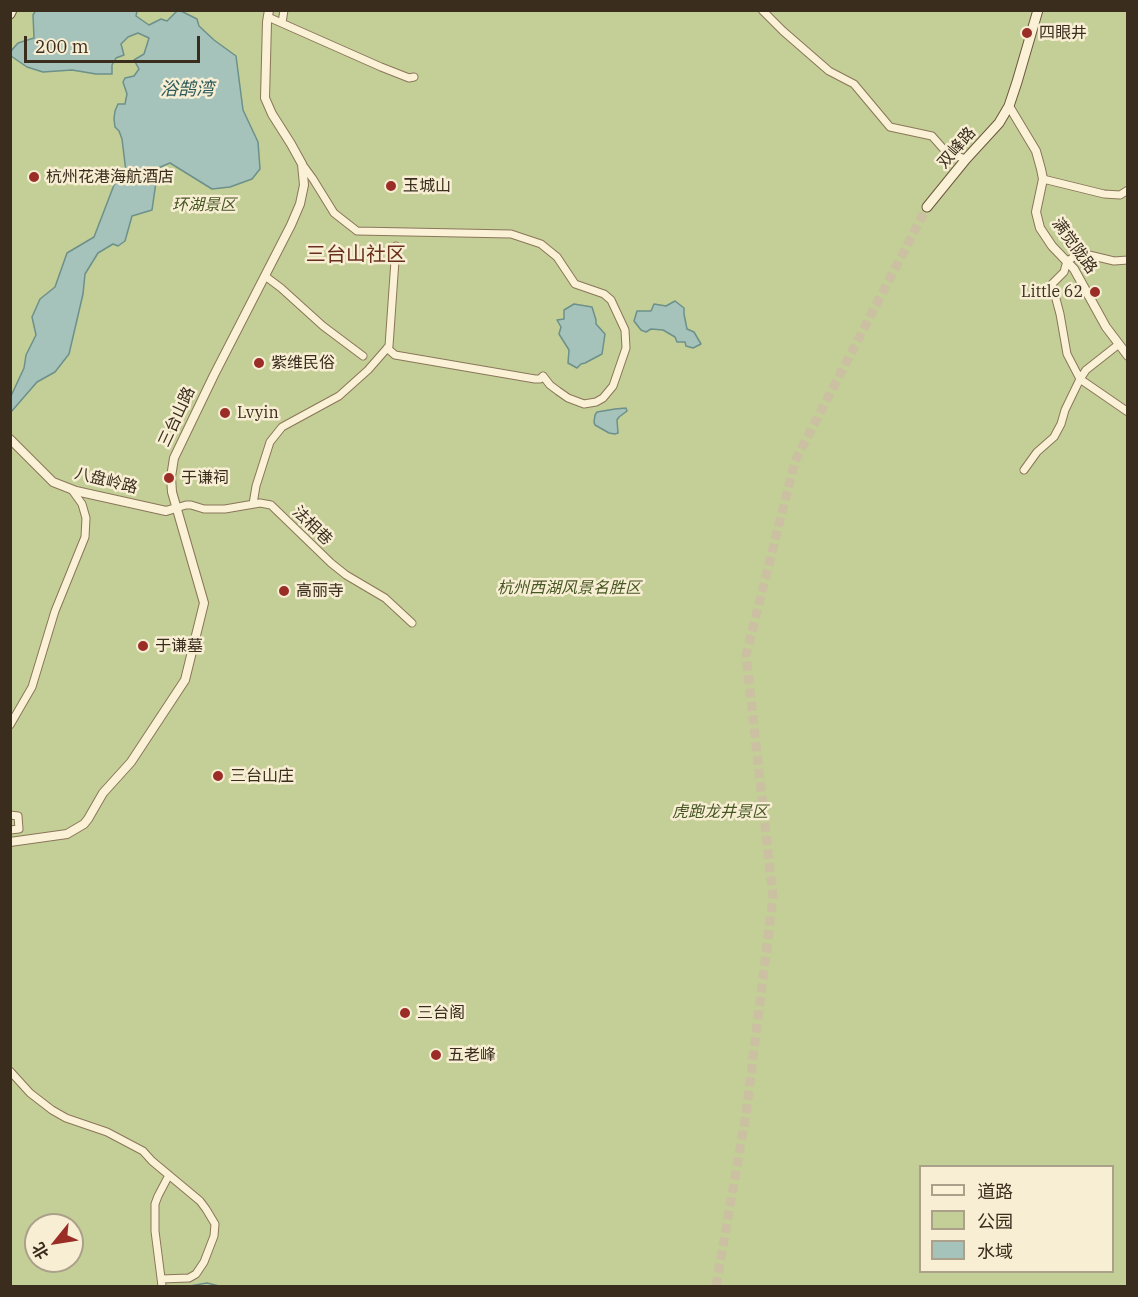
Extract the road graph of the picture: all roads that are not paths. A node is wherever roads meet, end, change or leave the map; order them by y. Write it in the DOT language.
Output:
graph roads {
  1 [pos="284,10"];
  2 [pos="762,10"];
  3 [pos="1038,10"];
  4 [pos="268,14"];
  5 [pos="282,23"];
  6 [pos="414,77"];
  7 [pos="1009,106"];
  8 [pos="966,159"];
  9 [pos="302,164"];
  10 [pos="1043,179"];
  11 [pos="1128,190"];
  12 [pos="927,207"];
  13 [pos="396,246"];
  14 [pos="1128,260"];
  15 [pos="1067,261"];
  16 [pos="265,276"];
  17 [pos="1119,344"];
  18 [pos="387,348"];
  19 [pos="363,356"];
  20 [pos="1128,356"];
  21 [pos="1080,379"];
  22 [pos="1128,412"];
  23 [pos="10,439"];
  24 [pos="1024,470"];
  25 [pos="72,490"];
  26 [pos="253,504"];
  27 [pos="176,508"];
  28 [pos="412,622"];
  29 [pos="10,725"];
  30 [pos="10,815"];
  31 [pos="10,830"];
  32 [pos="10,842"];
  33 [pos="10,1071"];
  34 [pos="169,1175"];
  35 [pos="162,1283"];
  1 -- 5 [label="street"];
  2 -- 8 [label="street"];
  3 -- 7 [label="main road"];
  4 -- 5 [label="street"];
  4 -- 9 [label="street, 三台山路"];
  5 -- 6 [label="street"];
  7 -- 8 [label="main road, 双峰路"];
  7 -- 10 [label="street, 满觉陇路"];
  8 -- 12 [label="main road, 双峰路"];
  9 -- 16 [label="street, 三台山路"];
  9 -- 18 [label="street"];
  10 -- 11 [label="street"];
  10 -- 15 [label="street, 满觉陇路"];
  13 -- 18 [label="street"];
  14 -- 15 [label="street"];
  15 -- 17 [label="street, 满觉陇路"];
  15 -- 21 [label="street"];
  16 -- 19 [label="street"];
  16 -- 27 [label="street, 三台山路"];
  17 -- 20 [label="street, 满觉陇路"];
  17 -- 21 [label="street"];
  18 -- 26 [label="street"];
  21 -- 22 [label="street"];
  21 -- 24 [label="street"];
  23 -- 25 [label="street, 八盘岭路"];
  25 -- 27 [label="street, 八盘岭路"];
  25 -- 29 [label="street"];
  26 -- 27 [label="street, 法相巷"];
  26 -- 28 [label="street, 法相巷"];
  27 -- 32 [label="street, 三台山路"];
  30 -- 31 [label="street"];
  33 -- 34 [label="street"];
  34 -- 35 [label="street"];
  34 -- 35 [label="street"];
}
